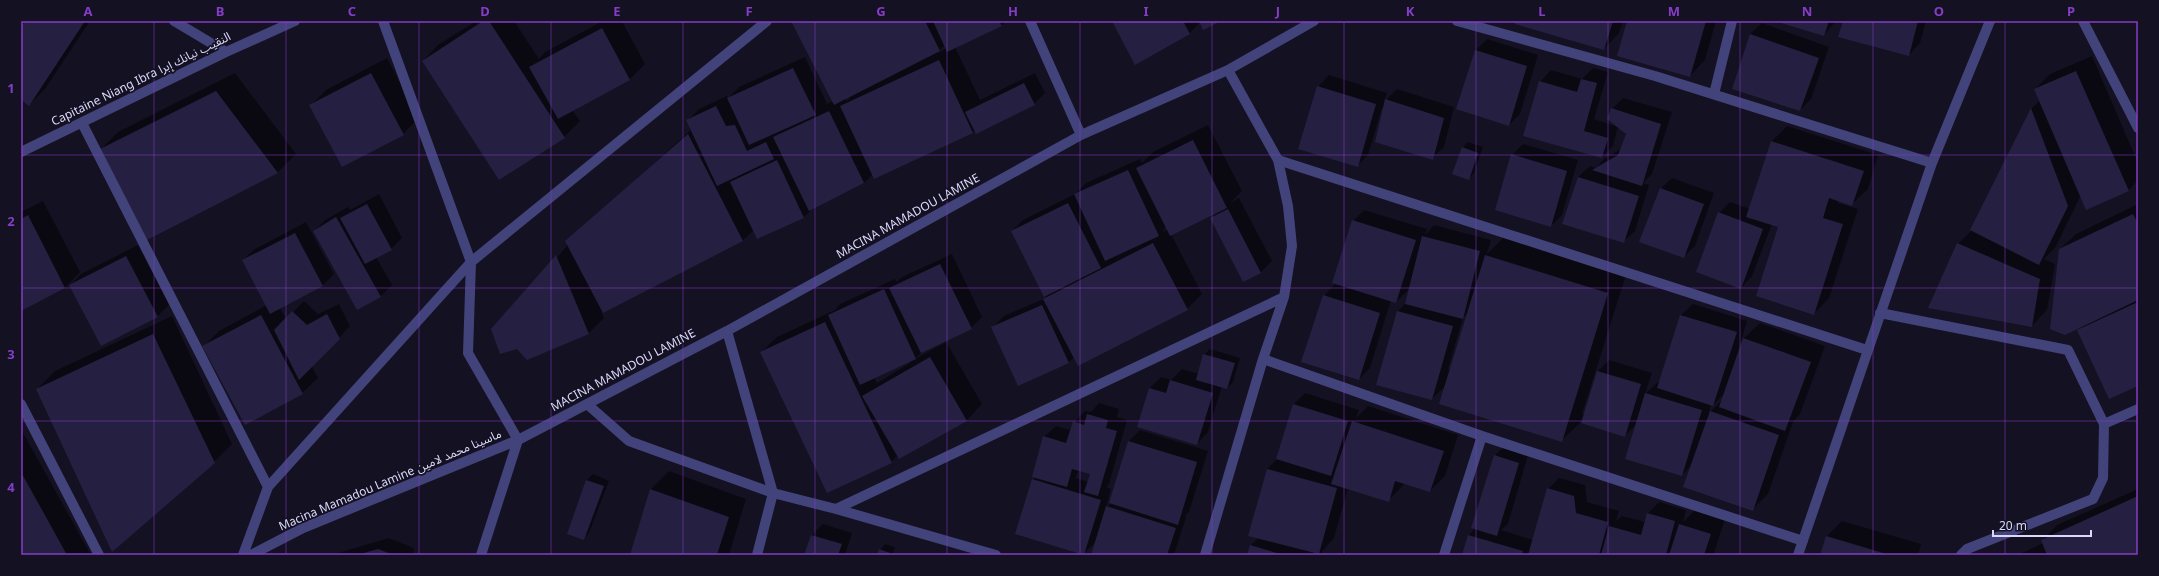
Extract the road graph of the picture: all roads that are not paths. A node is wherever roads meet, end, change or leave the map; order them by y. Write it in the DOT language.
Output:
graph roads {
  1 [pos="174,21"];
  2 [pos="295,21"];
  3 [pos="383,21"];
  4 [pos="767,21"];
  5 [pos="1030,21"];
  6 [pos="1314,21"];
  7 [pos="1457,21"];
  8 [pos="1732,21"];
  9 [pos="1990,21"];
  10 [pos="2083,21"];
  11 [pos="226,52"];
  12 [pos="1228,70"];
  13 [pos="1714,94"];
  14 [pos="82,123"];
  15 [pos="2138,128"];
  16 [pos="1081,135"];
  17 [pos="21,152"];
  18 [pos="1278,160"];
  19 [pos="1932,163"];
  20 [pos="471,262"];
  21 [pos="1284,297"];
  22 [pos="1880,313"];
  23 [pos="727,331"];
  24 [pos="1867,350"];
  25 [pos="1263,359"];
  26 [pos="21,404"];
  27 [pos="587,404"];
  28 [pos="2138,409"];
  29 [pos="2104,424"];
  30 [pos="1482,436"];
  31 [pos="518,440"];
  32 [pos="268,487"];
  33 [pos="773,493"];
  34 [pos="836,509"];
  35 [pos="1803,541"];
  36 [pos="989,554"];
  37 [pos="99,555"];
  38 [pos="243,555"];
  39 [pos="251,555"];
  40 [pos="481,555"];
  41 [pos="758,555"];
  42 [pos="1205,555"];
  43 [pos="1444,555"];
  44 [pos="1798,555"];
  45 [pos="1961,555"];
  1 -- 11 [label="street"];
  2 -- 11 [label="street, Capitaine Niang Ibra النقيب نيانك إبرا"];
  3 -- 20 [label="street"];
  4 -- 20 [label="street"];
  5 -- 16 [label="street"];
  6 -- 12 [label="street, MACINA MAMADOU LAMINE"];
  7 -- 13 [label="street"];
  8 -- 13 [label="street"];
  9 -- 19 [label="street"];
  10 -- 15 [label="street"];
  11 -- 14 [label="street, Capitaine Niang Ibra النقيب نيانك إبرا"];
  12 -- 16 [label="street, MACINA MAMADOU LAMINE"];
  12 -- 18 [label="street"];
  13 -- 19 [label="street"];
  14 -- 17 [label="street, Capitaine Niang Ibra النقيب نيانك إبرا"];
  14 -- 32 [label="street"];
  16 -- 23 [label="street, MACINA MAMADOU LAMINE"];
  18 -- 21 [label="street"];
  18 -- 24 [label="street"];
  19 -- 22 [label="street"];
  20 -- 31 [label="street"];
  20 -- 32 [label="street"];
  21 -- 25 [label="street"];
  21 -- 34 [label="street"];
  22 -- 24 [label="street"];
  22 -- 29 [label="street"];
  23 -- 27 [label="street, MACINA MAMADOU LAMINE"];
  23 -- 33 [label="street"];
  24 -- 35 [label="street"];
  25 -- 30 [label="street"];
  25 -- 42 [label="street"];
  26 -- 37 [label="street"];
  27 -- 31 [label="street, MACINA MAMADOU LAMINE"];
  27 -- 33 [label="street"];
  28 -- 29 [label="street"];
  29 -- 45 [label="street"];
  30 -- 35 [label="street"];
  30 -- 43 [label="street"];
  31 -- 39 [label="street, Macina Mamadou Lamine ماسينا محمد لامين"];
  31 -- 40 [label="street"];
  32 -- 38 [label="street"];
  33 -- 34 [label="street"];
  33 -- 41 [label="street"];
  34 -- 36 [label="street"];
  35 -- 44 [label="street"];
}
